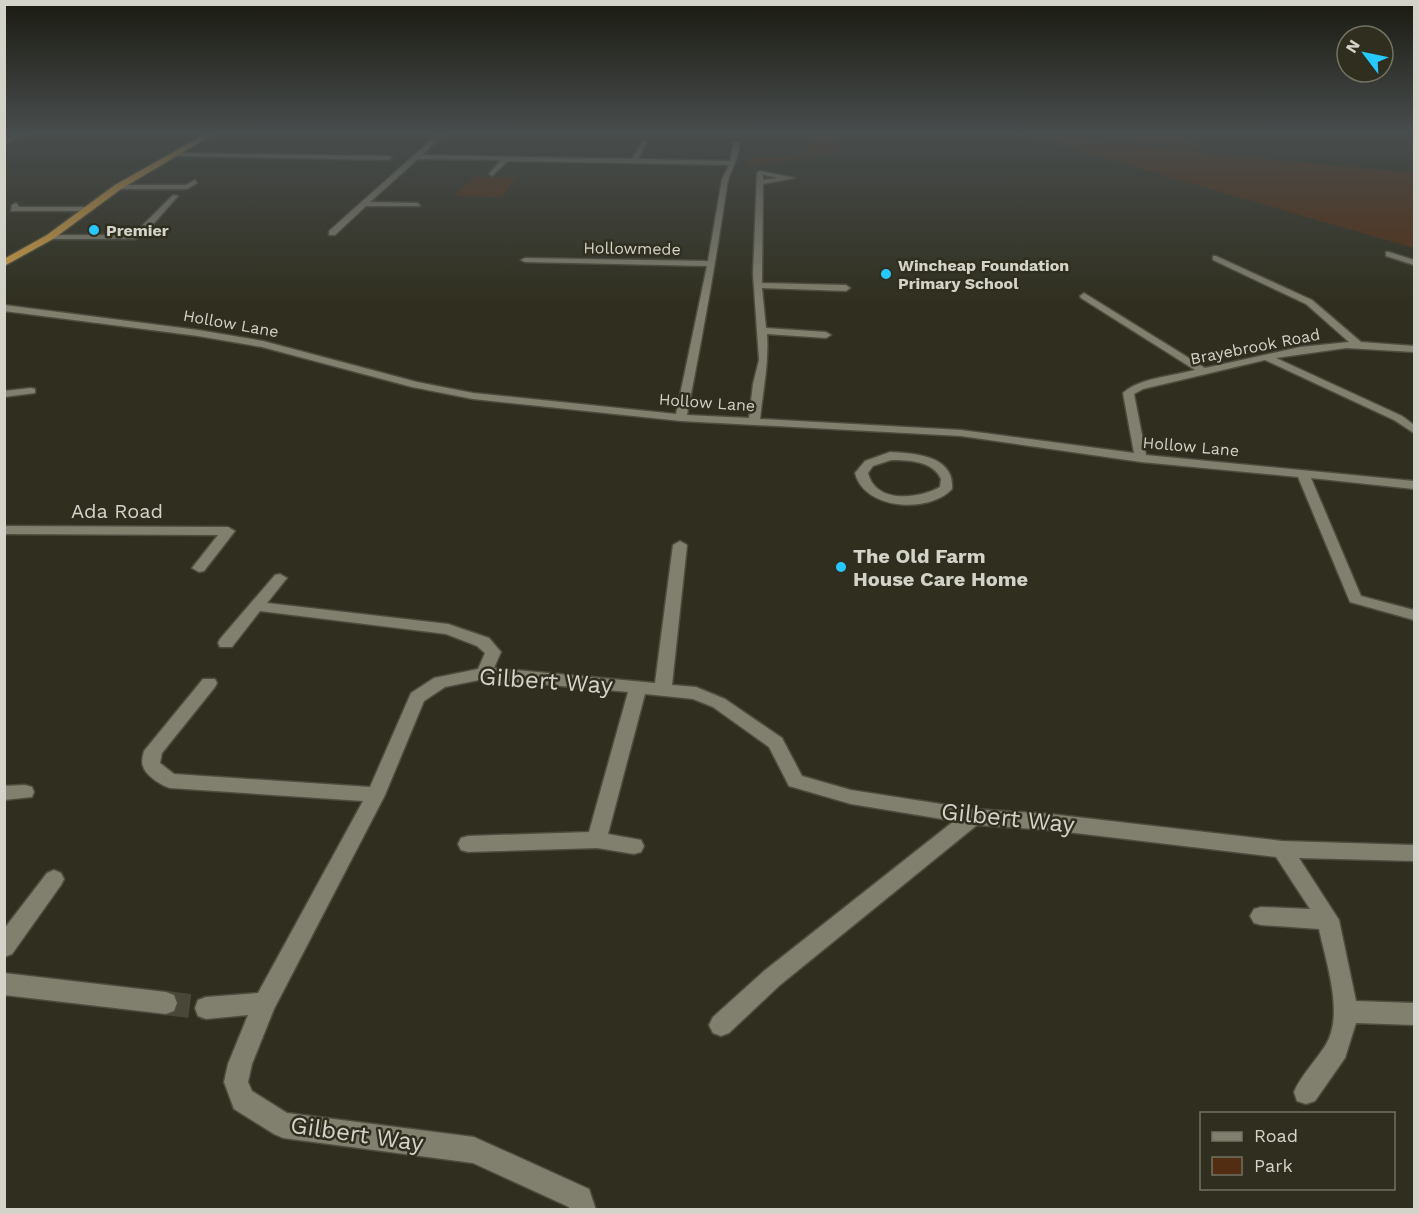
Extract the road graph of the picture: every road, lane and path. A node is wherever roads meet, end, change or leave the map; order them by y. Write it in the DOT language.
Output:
graph roads {
  1 [pos="116,189"];
  2 [pos="382,189"];
  3 [pos="724,189"];
  4 [pos="760,189"];
  5 [pos="176,196"];
  6 [pos="365,204"];
  7 [pos="418,205"];
  8 [pos="89,209"];
  9 [pos="4,211"];
  10 [pos="332,233"];
  11 [pos="50,237"];
  12 [pos="1389,254"];
  13 [pos="1216,258"];
  14 [pos="525,260"];
  15 [pos="4,263"];
  16 [pos="1414,263"];
  17 [pos="712,264"];
  18 [pos="758,285"];
  19 [pos="846,288"];
  20 [pos="1084,296"];
  21 [pos="4,308"];
  22 [pos="763,331"];
  23 [pos="826,335"];
  24 [pos="1358,345"];
  25 [pos="1414,349"];
  26 [pos="1268,358"];
  27 [pos="1204,372"];
  28 [pos="31,391"];
  29 [pos="4,394"];
  30 [pos="681,418"];
  31 [pos="754,422"];
  32 [pos="1414,430"];
  33 [pos="902,443"];
  34 [pos="1141,458"];
  35 [pos="1302,473"];
  36 [pos="1414,485"];
  37 [pos="4,530"];
  38 [pos="680,545"];
  39 [pos="198,568"];
  40 [pos="280,578"];
  41 [pos="256,606"];
  42 [pos="1414,615"];
  43 [pos="226,643"];
  44 [pos="484,672"];
  45 [pos="208,684"];
  46 [pos="638,687"];
  47 [pos="663,689"];
  48 [pos="25,792"];
  49 [pos="4,793"];
  50 [pos="376,795"];
  51 [pos="973,818"];
  52 [pos="597,840"];
  53 [pos="468,844"];
  54 [pos="634,846"];
  55 [pos="1282,849"];
  56 [pos="1414,853"];
  57 [pos="54,879"];
  58 [pos="1261,916"];
  59 [pos="1328,920"];
  60 [pos="4,947"];
  61 [pos="4,984"];
  62 [pos="166,1003"];
  63 [pos="266,1003"];
  64 [pos="206,1008"];
  65 [pos="1347,1012"];
  66 [pos="1414,1014"];
  67 [pos="721,1025"];
  68 [pos="1306,1092"];
  69 [pos="583,1209"];
  1 -- 8 [label="highway"];
  2 -- 6 [label="street"];
  3 -- 17 [label="street"];
  4 -- 18 [label="street"];
  5 -- 11 [label="street"];
  6 -- 7 [label="street"];
  6 -- 10 [label="street"];
  8 -- 9 [label="street"];
  8 -- 11 [label="highway"];
  11 -- 15 [label="highway"];
  12 -- 16 [label="street"];
  13 -- 24 [label="street"];
  14 -- 17 [label="street, Hollowmede"];
  17 -- 30 [label="street"];
  18 -- 19 [label="street"];
  18 -- 22 [label="street"];
  20 -- 27 [label="street"];
  21 -- 30 [label="street, Hollow Lane"];
  22 -- 23 [label="street"];
  22 -- 31 [label="street"];
  24 -- 25 [label="street, Brayebrook Road"];
  24 -- 26 [label="street, Brayebrook Road"];
  26 -- 27 [label="street, Brayebrook Road"];
  26 -- 32 [label="street"];
  27 -- 34 [label="street, Brayebrook Road"];
  28 -- 29 [label="street"];
  30 -- 31 [label="street, Hollow Lane"];
  31 -- 33 [label="street, Hollow Lane"];
  33 -- 33 [label="street"];
  33 -- 34 [label="street, Hollow Lane"];
  34 -- 35 [label="street, Hollow Lane"];
  35 -- 36 [label="street, Hollow Lane"];
  35 -- 42 [label="street"];
  37 -- 39 [label="street, Ada Road"];
  38 -- 47 [label="street"];
  40 -- 41 [label="street"];
  41 -- 43 [label="street"];
  41 -- 44 [label="street"];
  44 -- 46 [label="street, Gilbert Way"];
  44 -- 50 [label="street, Gilbert Way"];
  45 -- 50 [label="street"];
  46 -- 47 [label="street, Gilbert Way"];
  46 -- 52 [label="street"];
  47 -- 51 [label="street, Gilbert Way"];
  48 -- 49 [label="street"];
  50 -- 63 [label="street, Gilbert Way"];
  51 -- 55 [label="street, Gilbert Way"];
  51 -- 67 [label="street"];
  52 -- 53 [label="street"];
  52 -- 54 [label="street"];
  55 -- 56 [label="street, Gilbert Way"];
  55 -- 59 [label="street"];
  57 -- 60 [label="street"];
  58 -- 59 [label="street"];
  59 -- 65 [label="street"];
  61 -- 62 [label="street"];
  63 -- 64 [label="street"];
  63 -- 69 [label="street, Gilbert Way"];
  65 -- 66 [label="street"];
  65 -- 68 [label="street"];
}
